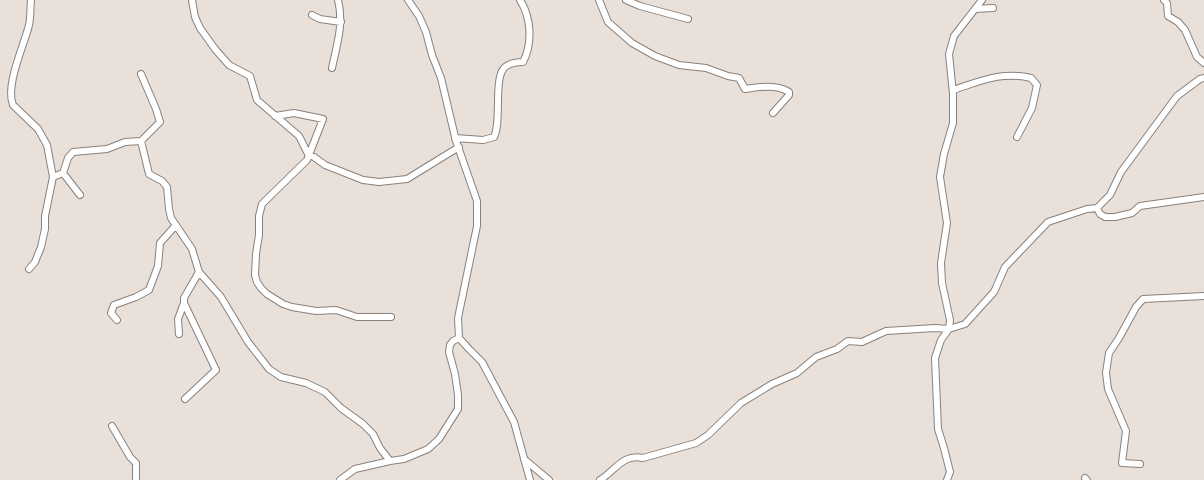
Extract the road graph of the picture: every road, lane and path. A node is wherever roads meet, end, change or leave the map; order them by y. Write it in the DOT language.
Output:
graph roads {
  1 [pos="31,0"];
  2 [pos="192,0"];
  3 [pos="338,0"];
  4 [pos="408,0"];
  5 [pos="520,0"];
  6 [pos="599,0"];
  7 [pos="626,0"];
  8 [pos="982,0"];
  9 [pos="1164,0"];
  10 [pos="993,8"];
  11 [pos="975,9"];
  12 [pos="312,15"];
  13 [pos="688,19"];
  14 [pos="341,22"];
  15 [pos="1204,63"];
  16 [pos="332,68"];
  17 [pos="141,74"];
  18 [pos="1204,78"];
  19 [pos="952,90"];
  20 [pos="773,113"];
  21 [pos="275,116"];
  22 [pos="1016,137"];
  23 [pos="455,138"];
  24 [pos="141,141"];
  25 [pos="458,147"];
  26 [pos="308,154"];
  27 [pos="63,172"];
  28 [pos="53,177"];
  29 [pos="80,196"];
  30 [pos="1204,197"];
  31 [pos="1097,208"];
  32 [pos="176,225"];
  33 [pos="29,269"];
  34 [pos="199,272"];
  35 [pos="1204,296"];
  36 [pos="184,303"];
  37 [pos="391,317"];
  38 [pos="117,320"];
  39 [pos="950,329"];
  40 [pos="179,334"];
  41 [pos="459,338"];
  42 [pos="185,399"];
  43 [pos="112,426"];
  44 [pos="524,459"];
  45 [pos="390,461"];
  46 [pos="1140,464"];
  47 [pos="136,480"];
  48 [pos="340,480"];
  49 [pos="530,480"];
  50 [pos="549,480"];
  51 [pos="600,480"];
  52 [pos="947,480"];
  1 -- 28 [label="street"];
  2 -- 21 [label="street"];
  3 -- 14 [label="street"];
  4 -- 23 [label="street"];
  5 -- 23 [label="street"];
  6 -- 20 [label="street"];
  7 -- 13 [label="street"];
  8 -- 11 [label="street"];
  9 -- 15 [label="street"];
  10 -- 11 [label="street"];
  11 -- 19 [label="street"];
  12 -- 14 [label="street"];
  14 -- 16 [label="street"];
  17 -- 24 [label="street"];
  18 -- 31 [label="street"];
  19 -- 22 [label="street"];
  19 -- 39 [label="street"];
  21 -- 26 [label="street"];
  21 -- 26 [label="street"];
  23 -- 25 [label="street"];
  24 -- 27 [label="street"];
  24 -- 32 [label="street"];
  25 -- 26 [label="street"];
  25 -- 41 [label="street"];
  26 -- 37 [label="street"];
  27 -- 28 [label="street"];
  27 -- 29 [label="street"];
  28 -- 33 [label="street"];
  30 -- 31 [label="street"];
  31 -- 39 [label="street"];
  32 -- 34 [label="street"];
  32 -- 38 [label="street"];
  34 -- 36 [label="street"];
  34 -- 45 [label="street"];
  35 -- 46 [label="street"];
  36 -- 40 [label="street"];
  36 -- 42 [label="street"];
  39 -- 51 [label="street"];
  39 -- 52 [label="street"];
  41 -- 44 [label="street"];
  41 -- 45 [label="street"];
  43 -- 47 [label="street"];
  44 -- 49 [label="street"];
  44 -- 50 [label="street"];
  45 -- 48 [label="street"];
}
